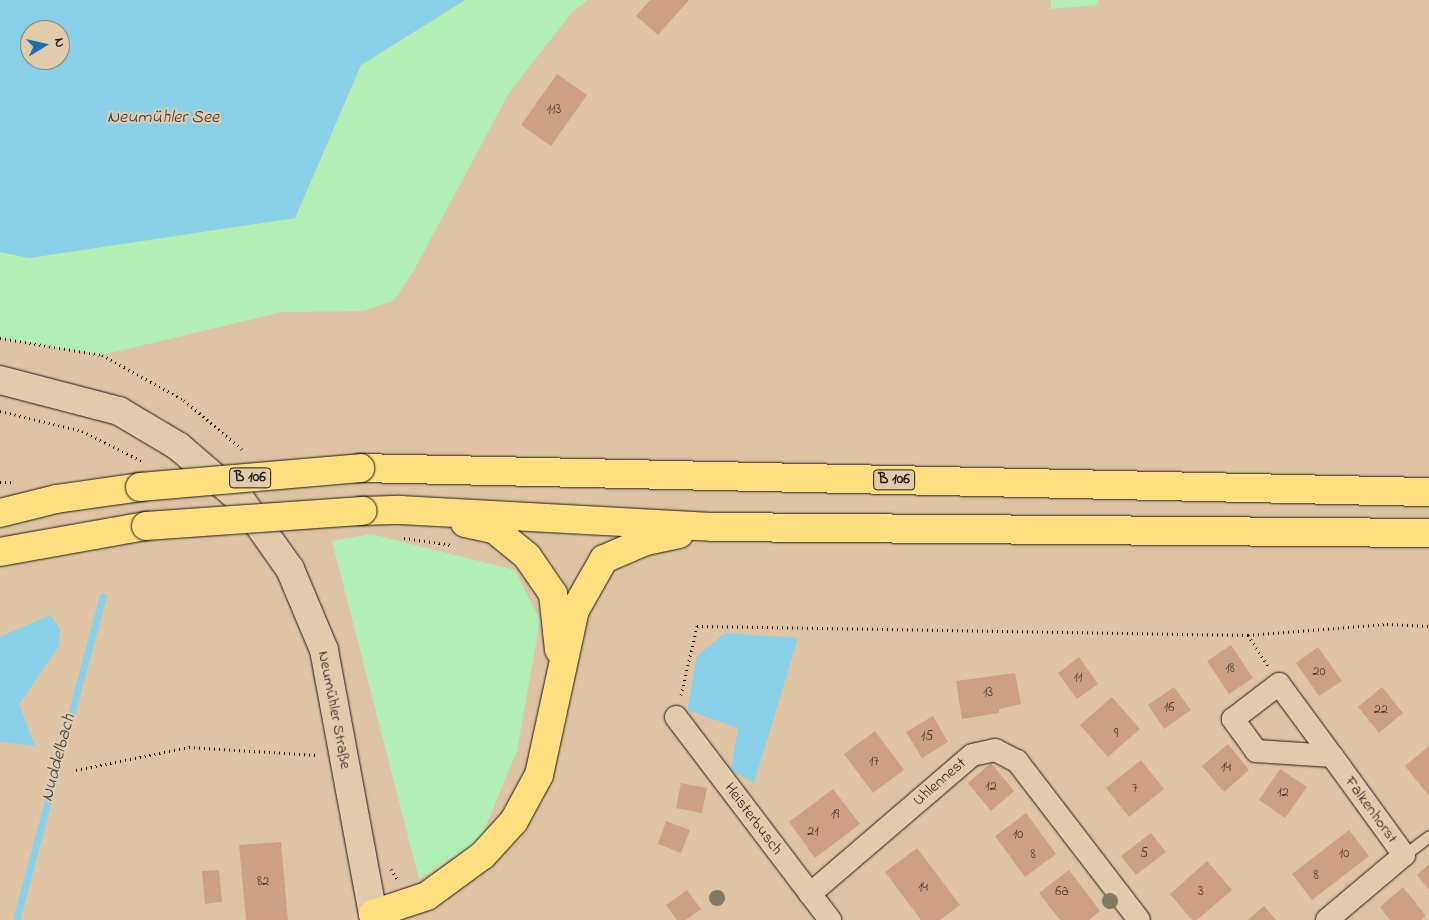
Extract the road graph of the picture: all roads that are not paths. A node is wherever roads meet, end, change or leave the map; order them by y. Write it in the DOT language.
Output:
graph roads {
  1 [pos="0,380"];
  2 [pos="1429,492"];
  3 [pos="56,499"];
  4 [pos="0,500"];
  5 [pos="400,510"];
  6 [pos="0,513"];
  7 [pos="712,526"];
  8 [pos="1429,533"];
  9 [pos="0,552"];
  10 [pos="562,678"];
  11 [pos="676,717"];
  12 [pos="1332,756"];
  13 [pos="1429,836"];
  14 [pos="1404,855"];
  15 [pos="810,894"];
  16 [pos="373,914"];
  17 [pos="830,920"];
  18 [pos="1139,920"];
  19 [pos="1327,920"];
  1 -- 16 [label="main road, Neumühler Straße"];
  2 -- 3 [label="highway, B 106, bridge"];
  3 -- 4 [label="highway"];
  3 -- 6 [label="highway, B 106"];
  5 -- 7 [label="highway"];
  5 -- 9 [label="highway, bridge"];
  5 -- 10 [label="highway"];
  7 -- 8 [label="highway"];
  7 -- 10 [label="highway"];
  10 -- 16 [label="highway"];
  11 -- 15 [label="street, Heisterbusch"];
  12 -- 12 [label="street, Falkenhorst"];
  12 -- 14 [label="street, Falkenhorst"];
  13 -- 14 [label="lane"];
  14 -- 19 [label="street, Falkenhorst"];
  15 -- 17 [label="street, Heisterbusch"];
  15 -- 18 [label="street, Uhlennest"];
}
